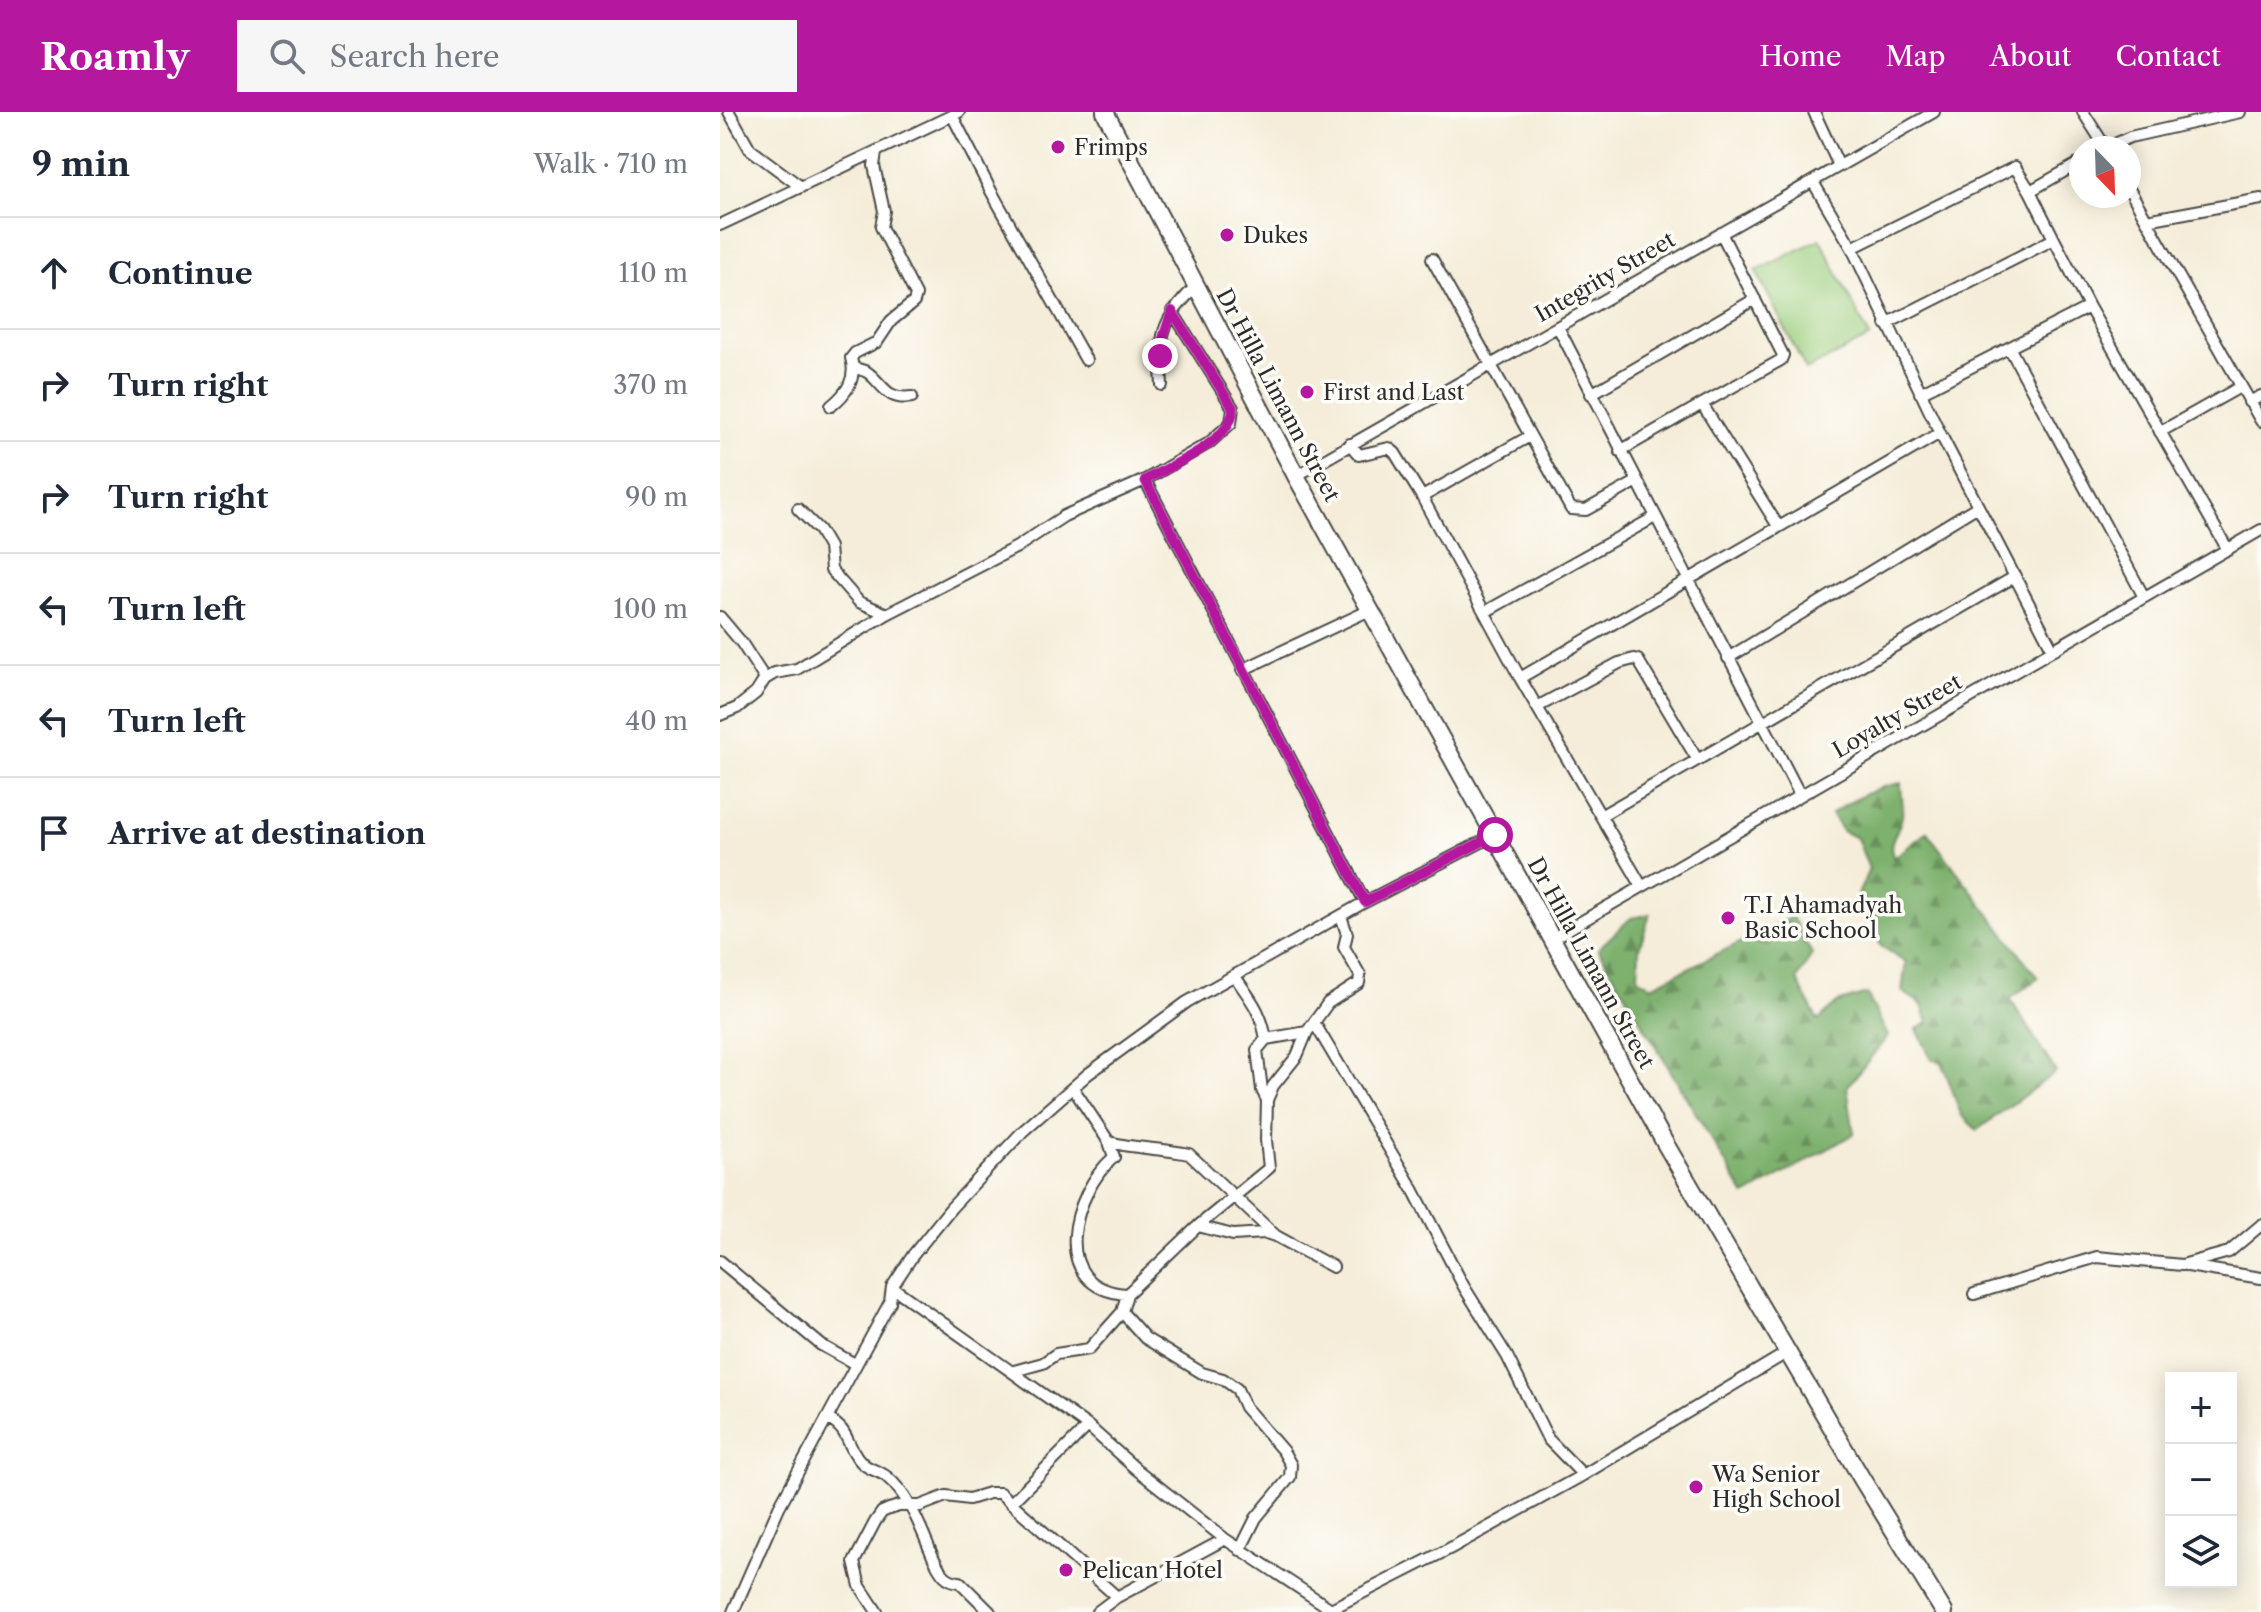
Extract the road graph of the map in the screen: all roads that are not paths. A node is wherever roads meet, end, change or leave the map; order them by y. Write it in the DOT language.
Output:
graph roads {
  1 [pos="729,112"];
  2 [pos="1105,112"];
  3 [pos="1814,112"];
  4 [pos="1933,112"];
  5 [pos="2083,112"];
  6 [pos="2239,112"];
  7 [pos="956,114"];
  8 [pos="876,152"];
  9 [pos="1839,166"];
  10 [pos="2069,169"];
  11 [pos="1813,182"];
  12 [pos="801,187"];
  13 [pos="2030,191"];
  14 [pos="2261,199"];
  15 [pos="2140,208"];
  16 [pos="2147,220"];
  17 [pos="720,225"];
  18 [pos="1721,233"];
  19 [pos="2054,239"];
  20 [pos="1852,248"];
  21 [pos="1432,259"];
  22 [pos="1195,287"];
  23 [pos="1755,299"];
  24 [pos="2089,307"];
  25 [pos="1172,311"];
  26 [pos="1886,324"];
  27 [pos="1558,327"];
  28 [pos="2010,349"];
  29 [pos="1086,360"];
  30 [pos="1491,366"];
  31 [pos="854,368"];
  32 [pos="1162,385"];
  33 [pos="2240,387"];
  34 [pos="1920,393"];
  35 [pos="1591,394"];
  36 [pos="2261,396"];
  37 [pos="912,397"];
  38 [pos="2249,402"];
  39 [pos="1702,404"];
  40 [pos="831,406"];
  41 [pos="2261,421"];
  42 [pos="2160,432"];
  43 [pos="1940,433"];
  44 [pos="1530,436"];
  45 [pos="1350,444"];
  46 [pos="1620,451"];
  47 [pos="1296,476"];
  48 [pos="1145,480"];
  49 [pos="1636,482"];
  50 [pos="1422,497"];
  51 [pos="1978,506"];
  52 [pos="798,509"];
  53 [pos="1655,517"];
  54 [pos="1778,526"];
  55 [pos="2261,530"];
  56 [pos="2228,550"];
  57 [pos="2016,576"];
  58 [pos="1687,581"];
  59 [pos="2144,597"];
  60 [pos="1370,610"];
  61 [pos="1485,612"];
  62 [pos="887,614"];
  63 [pos="720,617"];
  64 [pos="2052,648"];
  65 [pos="1728,658"];
  66 [pos="1242,670"];
  67 [pos="1520,678"];
  68 [pos="765,679"];
  69 [pos="1537,707"];
  70 [pos="720,715"];
  71 [pos="1761,722"];
  72 [pos="1697,759"];
  73 [pos="1800,795"];
  74 [pos="1602,815"];
  75 [pos="1495,835"];
  76 [pos="1641,885"];
  77 [pos="1365,902"];
  78 [pos="1341,916"];
  79 [pos="1553,938"];
  80 [pos="1234,975"];
  81 [pos="1311,1028"];
  82 [pos="1266,1039"];
  83 [pos="1073,1088"];
  84 [pos="1267,1100"];
  85 [pos="1109,1142"];
  86 [pos="1234,1197"];
  87 [pos="2261,1225"];
  88 [pos="1198,1226"];
  89 [pos="1276,1236"];
  90 [pos="720,1261"];
  91 [pos="2182,1265"];
  92 [pos="1333,1267"];
  93 [pos="2261,1278"];
  94 [pos="892,1287"];
  95 [pos="1127,1294"];
  96 [pos="1974,1294"];
  97 [pos="1122,1312"];
  98 [pos="1788,1352"];
  99 [pos="855,1364"];
  100 [pos="1014,1371"];
  101 [pos="827,1418"];
  102 [pos="1088,1426"];
  103 [pos="1583,1475"];
  104 [pos="1011,1503"];
  105 [pos="910,1508"];
  106 [pos="1225,1539"];
  107 [pos="1240,1550"];
  108 [pos="1117,1597"];
  109 [pos="735,1607"];
  110 [pos="1328,1610"];
  111 [pos="747,1612"];
  112 [pos="877,1612"];
  113 [pos="990,1612"];
  114 [pos="1097,1612"];
  115 [pos="1944,1612"];
  1 -- 12 [label="street"];
  2 -- 22 [label="highway, Dr Hilla Limann Street"];
  3 -- 9 [label="street"];
  4 -- 9 [label="street, Integrity Street"];
  5 -- 6 [label="street"];
  7 -- 8 [label="street"];
  7 -- 29 [label="street"];
  8 -- 12 [label="street"];
  8 -- 31 [label="street"];
  9 -- 11 [label="street, Integrity Street"];
  10 -- 13 [label="street"];
  11 -- 18 [label="street, Integrity Street"];
  11 -- 20 [label="street"];
  12 -- 17 [label="street"];
  13 -- 19 [label="street"];
  13 -- 20 [label="street"];
  14 -- 16 [label="street"];
  15 -- 16 [label="street"];
  16 -- 33 [label="street"];
  18 -- 23 [label="street"];
  18 -- 27 [label="street, Integrity Street"];
  19 -- 24 [label="street"];
  19 -- 26 [label="street"];
  20 -- 26 [label="street"];
  21 -- 30 [label="street"];
  22 -- 25 [label="street"];
  22 -- 47 [label="highway, Dr Hilla Limann Street"];
  23 -- 35 [label="street"];
  23 -- 39 [label="street"];
  24 -- 28 [label="street"];
  24 -- 42 [label="street"];
  25 -- 32 [label="street"];
  25 -- 48 [label="street"];
  26 -- 34 [label="street"];
  27 -- 30 [label="street, Integrity Street"];
  27 -- 35 [label="street"];
  28 -- 34 [label="street"];
  28 -- 59 [label="street"];
  30 -- 44 [label="street"];
  30 -- 45 [label="street, Integrity Street"];
  31 -- 37 [label="street"];
  31 -- 40 [label="street"];
  33 -- 38 [label="street"];
  33 -- 42 [label="street"];
  34 -- 43 [label="street"];
  35 -- 46 [label="street"];
  36 -- 38 [label="street"];
  38 -- 41 [label="street"];
  39 -- 46 [label="street"];
  39 -- 54 [label="street"];
  42 -- 56 [label="street"];
  43 -- 51 [label="street"];
  43 -- 54 [label="street"];
  44 -- 49 [label="street"];
  44 -- 50 [label="street"];
  45 -- 47 [label="street, Integrity Street"];
  45 -- 50 [label="street"];
  46 -- 49 [label="street"];
  47 -- 60 [label="highway, Dr Hilla Limann Street"];
  48 -- 62 [label="street"];
  48 -- 66 [label="street"];
  49 -- 53 [label="street"];
  50 -- 61 [label="street"];
  51 -- 57 [label="street"];
  51 -- 65 [label="street"];
  52 -- 62 [label="street"];
  53 -- 58 [label="street"];
  53 -- 61 [label="street"];
  54 -- 58 [label="street"];
  55 -- 56 [label="street, Loyalty Street"];
  56 -- 59 [label="street, Loyalty Street"];
  57 -- 64 [label="street"];
  57 -- 71 [label="street"];
  58 -- 65 [label="street"];
  58 -- 67 [label="street"];
  59 -- 64 [label="street, Loyalty Street"];
  60 -- 66 [label="street"];
  60 -- 75 [label="highway, Dr Hilla Limann Street"];
  61 -- 67 [label="street"];
  62 -- 68 [label="street"];
  63 -- 68 [label="street"];
  64 -- 73 [label="street, Loyalty Street"];
  65 -- 71 [label="street"];
  66 -- 77 [label="street"];
  67 -- 69 [label="street"];
  68 -- 70 [label="street"];
  69 -- 72 [label="street"];
  69 -- 74 [label="street"];
  71 -- 72 [label="street"];
  71 -- 73 [label="street"];
  72 -- 74 [label="street"];
  73 -- 76 [label="street, Loyalty Street"];
  74 -- 76 [label="street"];
  75 -- 77 [label="street"];
  75 -- 79 [label="highway, Dr Hilla Limann Street"];
  76 -- 79 [label="street, Loyalty Street"];
  77 -- 78 [label="street"];
  78 -- 80 [label="street"];
  78 -- 81 [label="street"];
  79 -- 98 [label="highway, Dr Hilla Limann Street"];
  80 -- 82 [label="street"];
  80 -- 83 [label="street"];
  81 -- 82 [label="street"];
  81 -- 84 [label="street"];
  81 -- 103 [label="street"];
  82 -- 84 [label="street"];
  83 -- 85 [label="street"];
  83 -- 94 [label="street"];
  84 -- 86 [label="street"];
  85 -- 86 [label="street"];
  85 -- 95 [label="street"];
  86 -- 88 [label="street"];
  86 -- 89 [label="street"];
  87 -- 91 [label="street"];
  88 -- 89 [label="street"];
  88 -- 95 [label="street"];
  89 -- 92 [label="street"];
  90 -- 99 [label="street"];
  91 -- 93 [label="street"];
  91 -- 96 [label="street"];
  94 -- 99 [label="street"];
  94 -- 100 [label="street"];
  95 -- 97 [label="street"];
  97 -- 100 [label="street"];
  97 -- 107 [label="street"];
  98 -- 103 [label="street"];
  98 -- 115 [label="highway, Dr Hilla Limann Street"];
  99 -- 101 [label="street"];
  100 -- 102 [label="street"];
  101 -- 105 [label="street"];
  101 -- 109 [label="street"];
  102 -- 104 [label="street"];
  102 -- 106 [label="street"];
  103 -- 110 [label="street"];
  104 -- 105 [label="street"];
  104 -- 108 [label="street"];
  105 -- 112 [label="street"];
  105 -- 113 [label="street"];
  106 -- 107 [label="street"];
  106 -- 108 [label="street"];
  107 -- 110 [label="street"];
  108 -- 114 [label="street"];
  109 -- 111 [label="street"];
}
